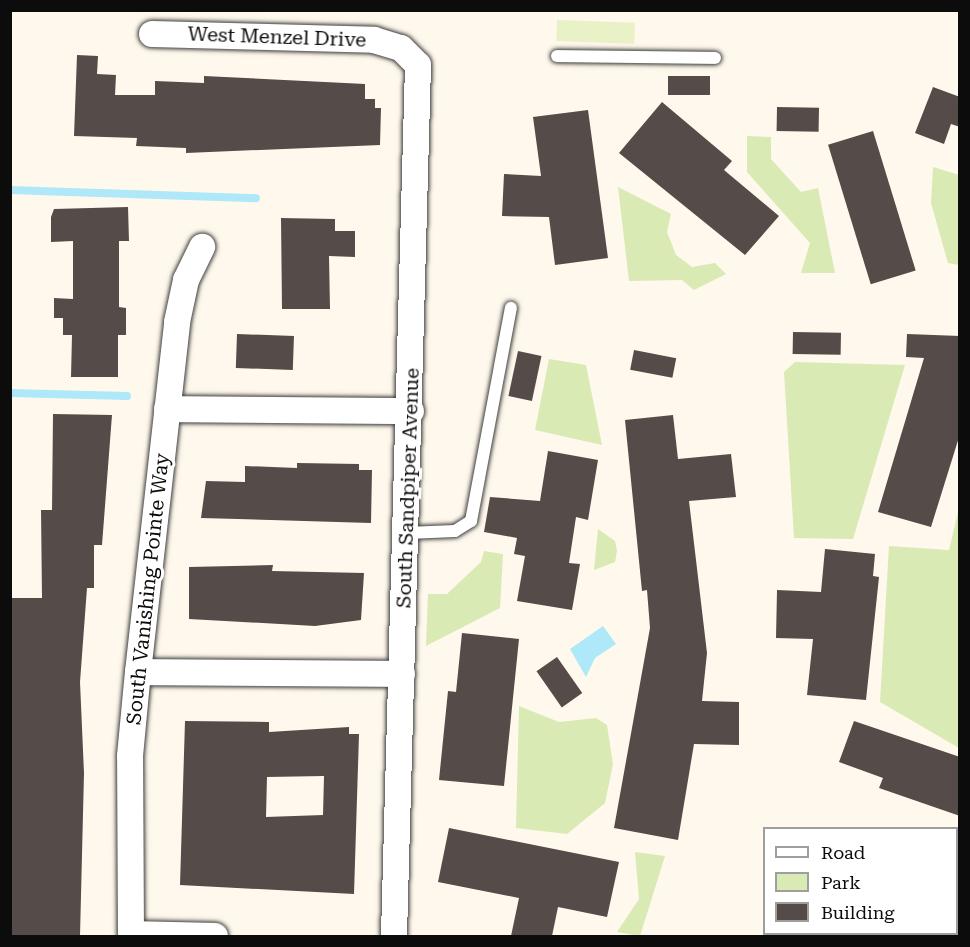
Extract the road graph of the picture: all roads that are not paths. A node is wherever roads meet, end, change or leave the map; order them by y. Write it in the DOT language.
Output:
graph roads {
  1 [pos="254,22"];
  2 [pos="152,34"];
  3 [pos="401,48"];
  4 [pos="557,56"];
  5 [pos="715,58"];
  6 [pos="202,247"];
  7 [pos="511,308"];
  8 [pos="167,409"];
  9 [pos="411,411"];
  10 [pos="408,533"];
  11 [pos="138,672"];
  12 [pos="402,674"];
  13 [pos="131,935"];
  14 [pos="215,936"];
  15 [pos="394,936"];
  1 -- 2 [label="street, West Menzel Drive"];
  1 -- 3 [label="street, West Menzel Drive"];
  3 -- 9 [label="street, South Sandpiper Avenue"];
  4 -- 5 [label="lane"];
  6 -- 8 [label="street, South Vanishing Pointe Way"];
  7 -- 10 [label="lane"];
  8 -- 9 [label="street"];
  8 -- 11 [label="street, South Vanishing Pointe Way"];
  9 -- 10 [label="street, South Sandpiper Avenue"];
  10 -- 12 [label="street, South Sandpiper Avenue"];
  11 -- 12 [label="street"];
  11 -- 13 [label="street, South Vanishing Pointe Way"];
  12 -- 15 [label="street, South Sandpiper Avenue"];
  13 -- 14 [label="street"];
}
